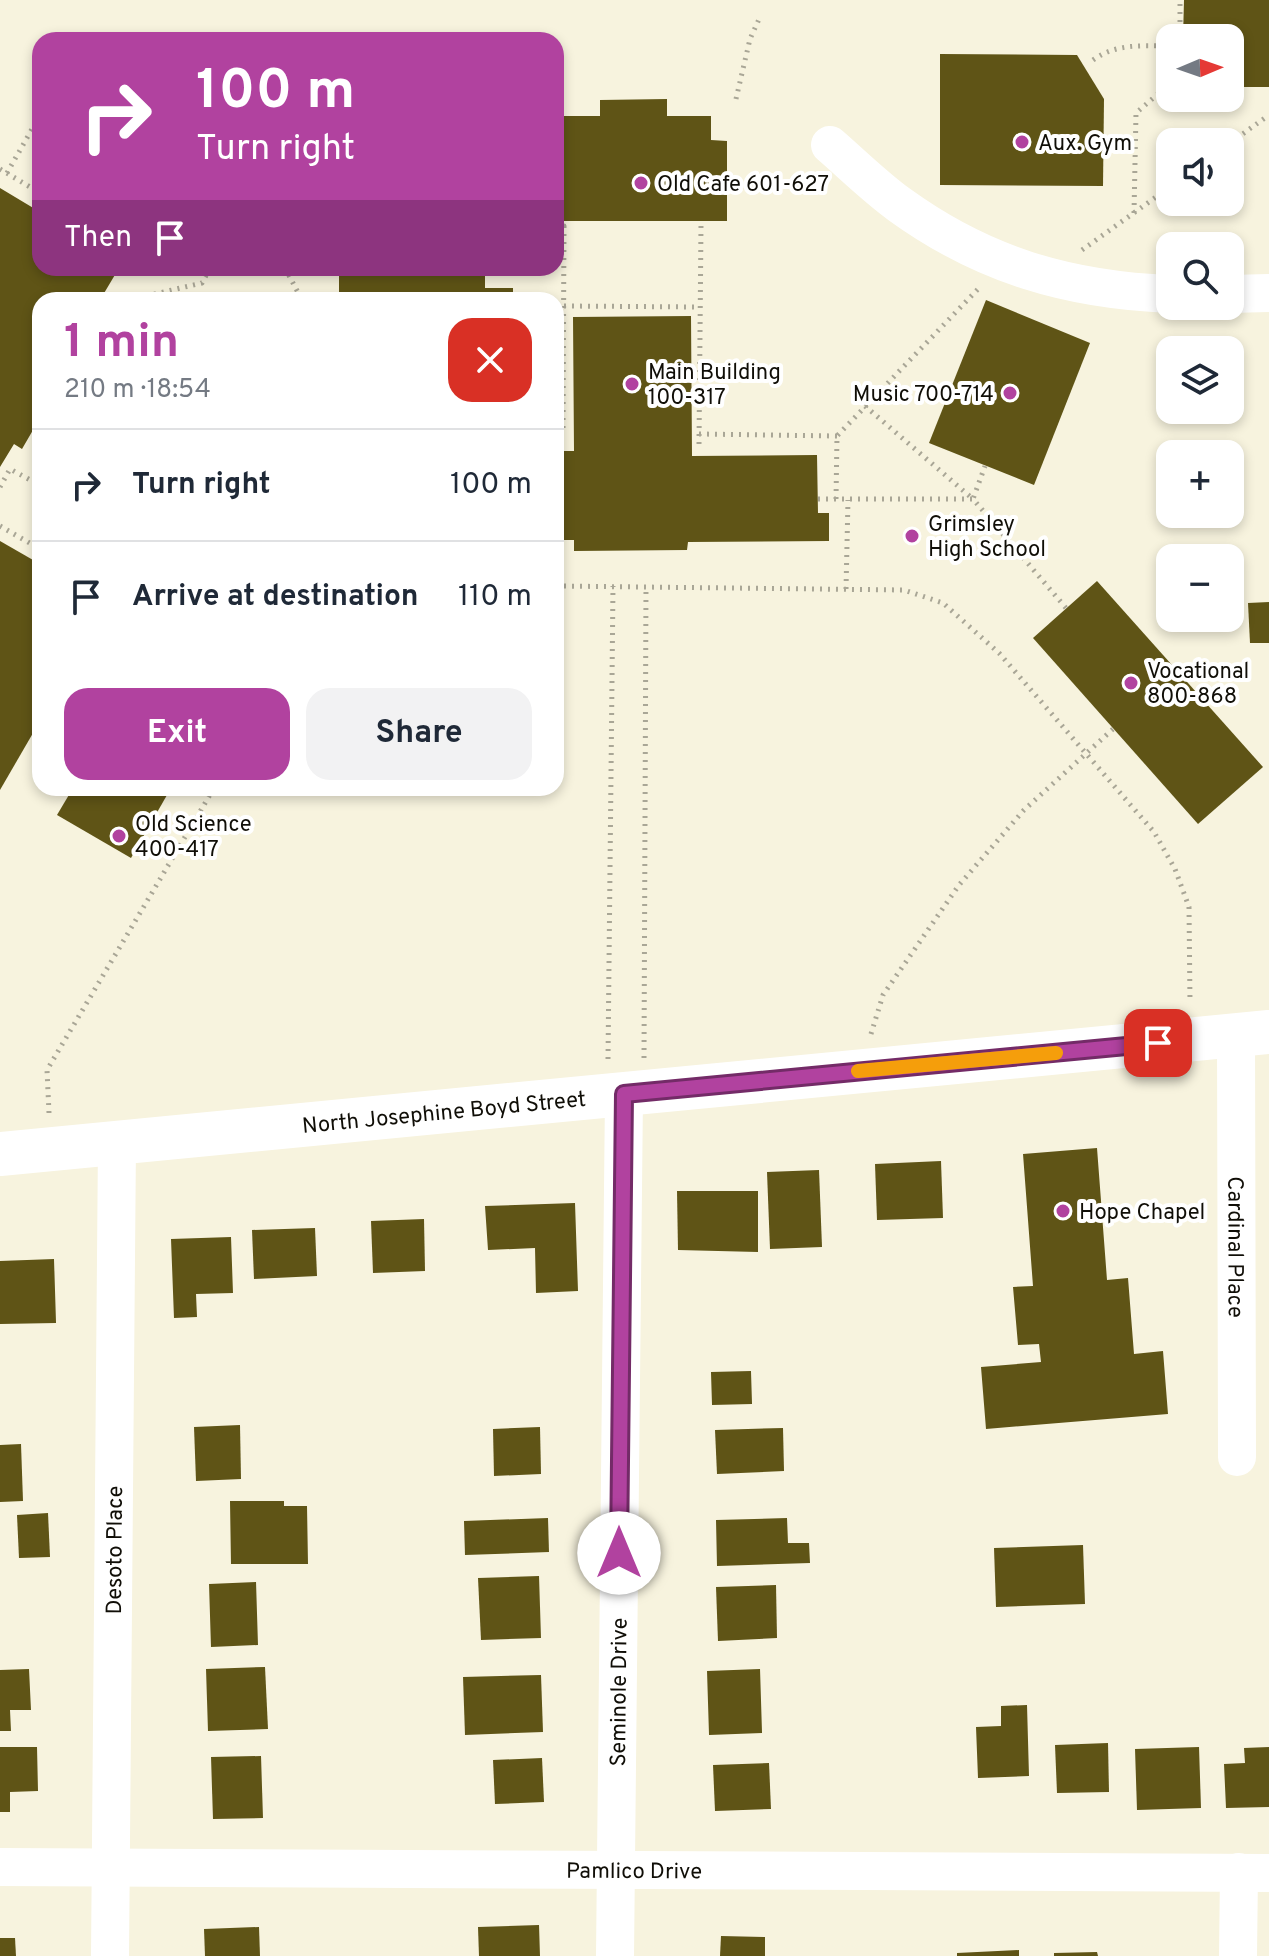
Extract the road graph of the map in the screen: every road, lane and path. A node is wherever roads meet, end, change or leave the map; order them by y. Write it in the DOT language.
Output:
graph roads {
  1 [pos="1180,0"];
  2 [pos="760,17"];
  3 [pos="1180,24"];
  4 [pos="1156,46"];
  5 [pos="1093,60"];
  6 [pos="1156,96"];
  7 [pos="736,99"];
  8 [pos="1269,115"];
  9 [pos="32,129"];
  10 [pos="1244,133"];
  11 [pos="830,145"];
  12 [pos="0,169"];
  13 [pos="7,173"];
  14 [pos="32,188"];
  15 [pos="1156,197"];
  16 [pos="1134,213"];
  17 [pos="701,225"];
  18 [pos="564,226"];
  19 [pos="1075,255"];
  20 [pos="206,276"];
  21 [pos="564,276"];
  22 [pos="988,278"];
  23 [pos="163,292"];
  24 [pos="564,292"];
  25 [pos="1156,293"];
  26 [pos="1269,293"];
  27 [pos="1244,294"];
  28 [pos="564,306"];
  29 [pos="700,307"];
  30 [pos="865,406"];
  31 [pos="699,434"];
  32 [pos="837,436"];
  33 [pos="699,444"];
  34 [pos="985,466"];
  35 [pos="32,481"];
  36 [pos="0,487"];
  37 [pos="818,499"];
  38 [pos="836,499"];
  39 [pos="973,499"];
  40 [pos="848,500"];
  41 [pos="0,526"];
  42 [pos="32,544"];
  43 [pos="564,586"];
  44 [pos="613,586"];
  45 [pos="646,587"];
  46 [pos="846,589"];
  47 [pos="1066,608"];
  48 [pos="1113,729"];
  49 [pos="1087,753"];
  50 [pos="209,796"];
  51 [pos="1190,1007"];
  52 [pos="1252,1033"];
  53 [pos="870,1037"];
  54 [pos="625,1094"];
  55 [pos="49,1120"];
  56 [pos="117,1142"];
  57 [pos="0,1154"];
  58 [pos="1237,1457"];
  59 [pos="0,1867"];
  60 [pos="111,1868"];
  61 [pos="616,1869"];
  62 [pos="1254,1873"];
  63 [pos="110,1956"];
  64 [pos="615,1956"];
  65 [pos="1238,1956"];
  1 -- 3 [label="path"];
  2 -- 7 [label="path"];
  4 -- 5 [label="path"];
  6 -- 16 [label="path"];
  8 -- 10 [label="path"];
  9 -- 13 [label="path"];
  11 -- 25 [label="street"];
  12 -- 13 [label="path"];
  13 -- 14 [label="path"];
  15 -- 16 [label="path"];
  16 -- 19 [label="path"];
  17 -- 29 [label="path"];
  18 -- 21 [label="path"];
  20 -- 23 [label="path"];
  22 -- 30 [label="path"];
  24 -- 28 [label="path"];
  26 -- 27 [label="street"];
  28 -- 29 [label="path"];
  29 -- 31 [label="path"];
  30 -- 32 [label="path"];
  30 -- 39 [label="path"];
  31 -- 32 [label="path"];
  31 -- 33 [label="path"];
  32 -- 38 [label="path"];
  34 -- 39 [label="path"];
  35 -- 36 [label="path"];
  37 -- 38 [label="path"];
  38 -- 40 [label="path"];
  39 -- 40 [label="path"];
  39 -- 47 [label="path"];
  40 -- 46 [label="path"];
  41 -- 42 [label="path"];
  43 -- 44 [label="path"];
  44 -- 45 [label="path"];
  44 -- 54 [label="path"];
  45 -- 46 [label="path"];
  45 -- 54 [label="path"];
  46 -- 49 [label="path"];
  48 -- 49 [label="path"];
  49 -- 51 [label="path"];
  49 -- 53 [label="path"];
  50 -- 55 [label="path"];
  52 -- 54 [label="main road, North Josephine Boyd Street"];
  52 -- 58 [label="street, Cardinal Place"];
  54 -- 56 [label="main road, North Josephine Boyd Street"];
  54 -- 61 [label="street, Seminole Drive"];
  56 -- 57 [label="main road, North Josephine Boyd Street"];
  56 -- 60 [label="street, Desoto Place"];
  59 -- 60 [label="street, Pamlico Drive"];
  60 -- 61 [label="street, Pamlico Drive"];
  60 -- 63 [label="street, Desoto Place"];
  61 -- 62 [label="street, Pamlico Drive"];
  61 -- 64 [label="street, Seminole Drive"];
  62 -- 65 [label="street"];
}
